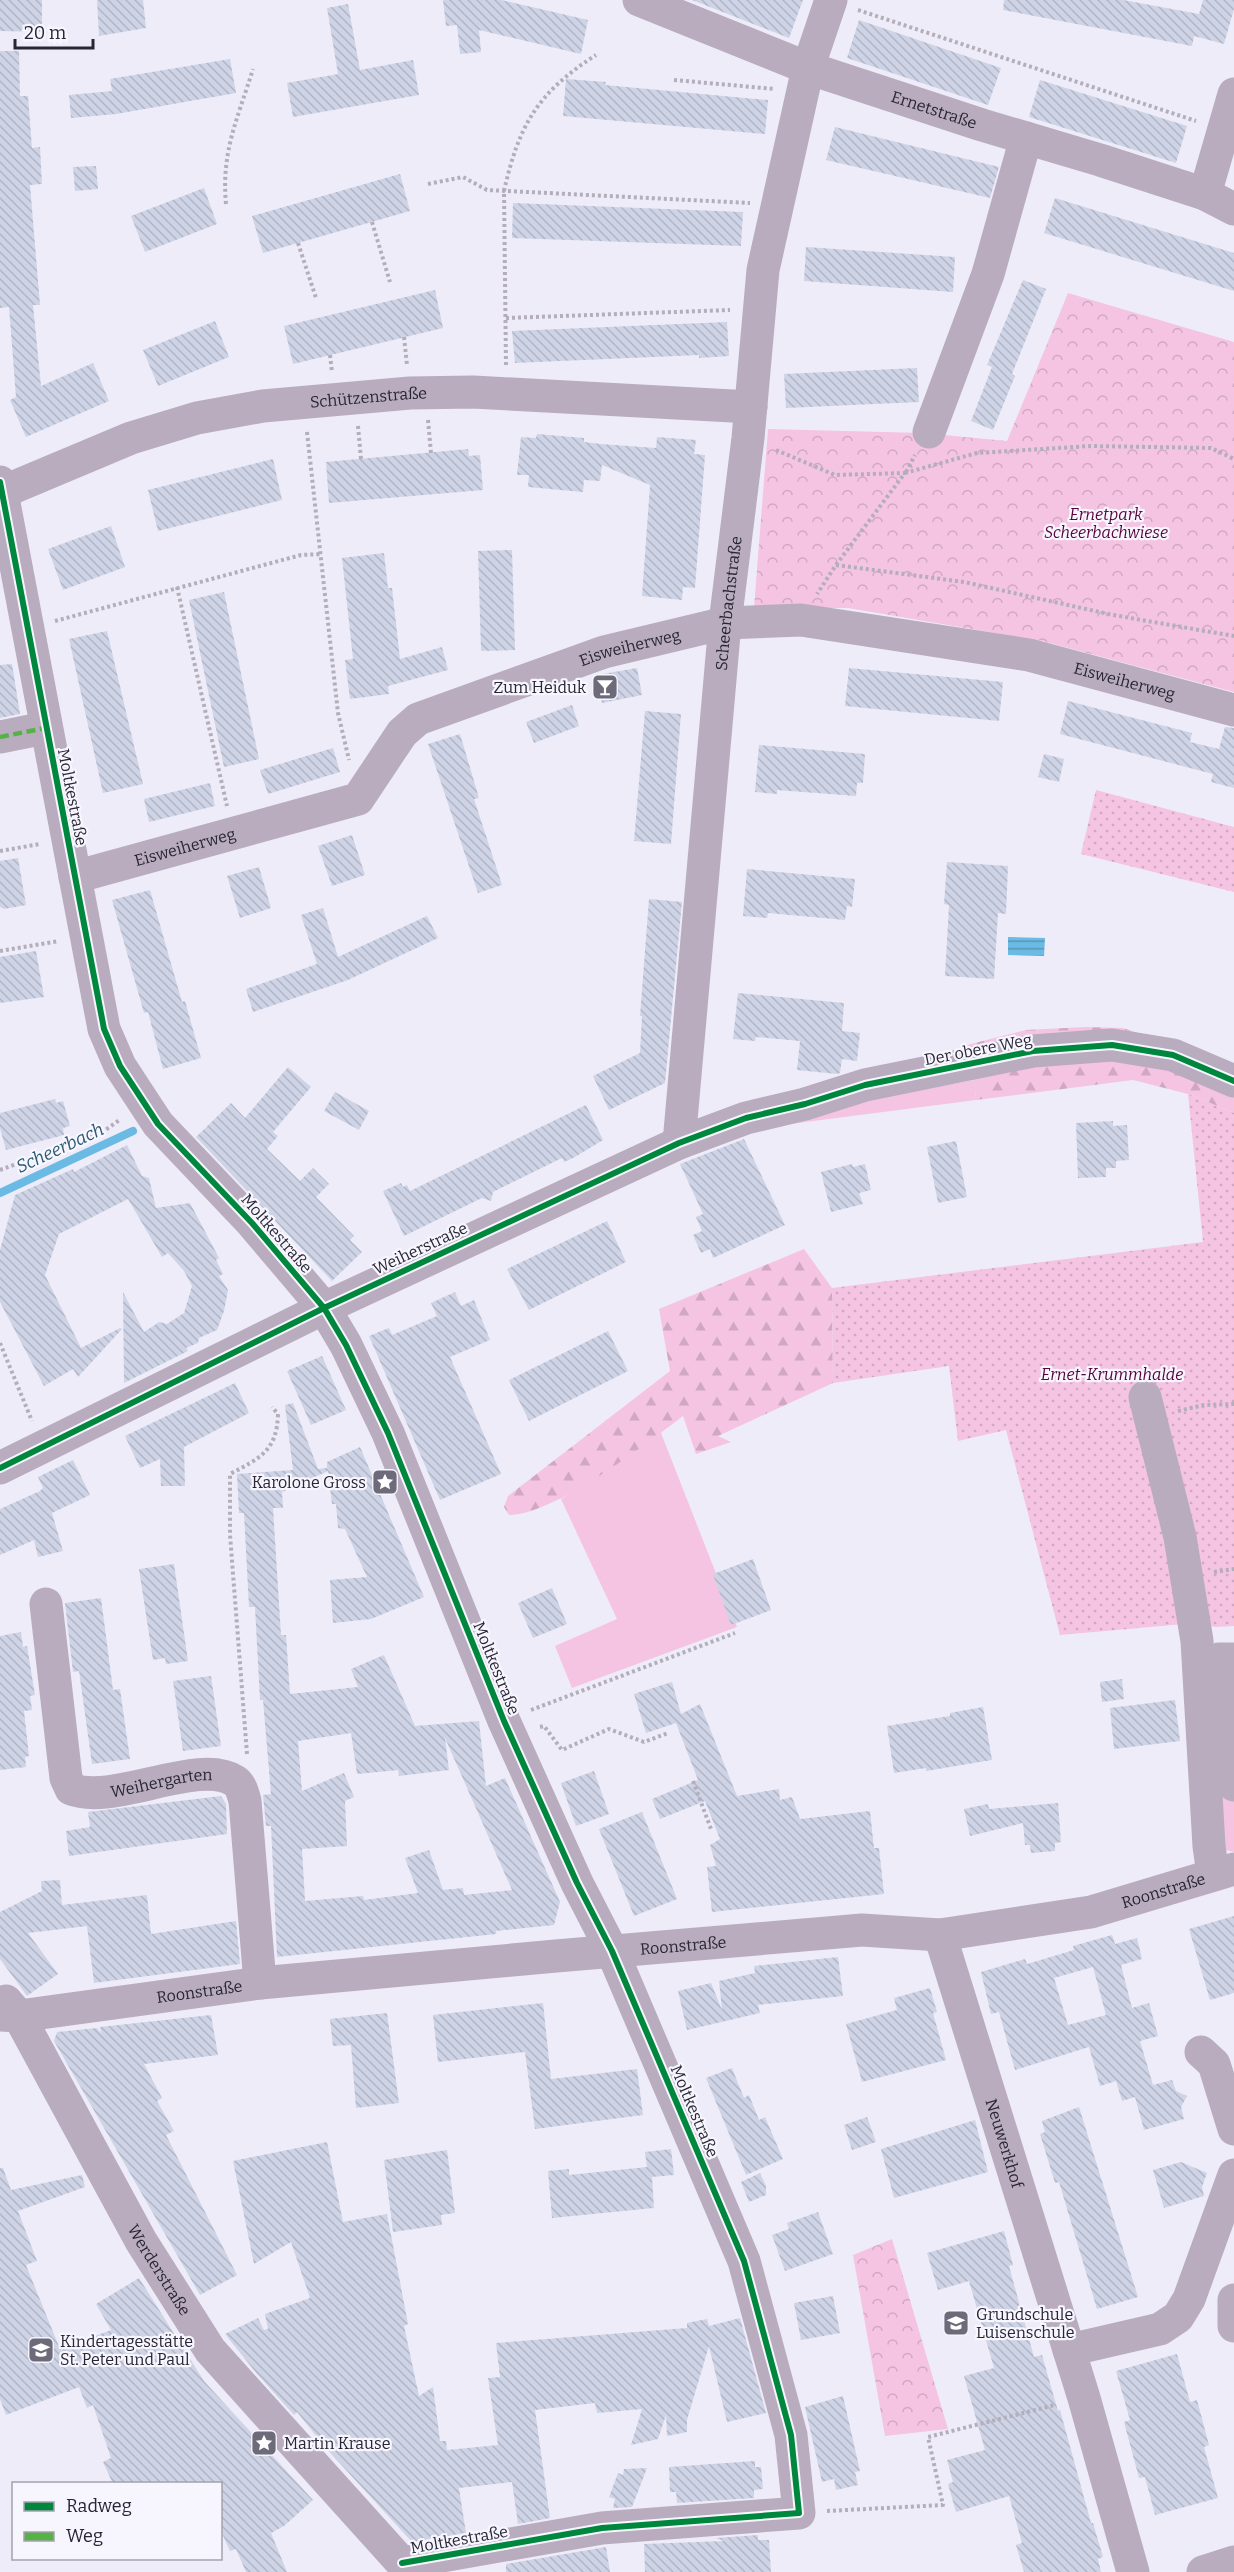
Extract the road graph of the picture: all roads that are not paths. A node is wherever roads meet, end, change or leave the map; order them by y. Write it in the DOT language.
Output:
graph roads {
  1 [pos="639,0"];
  2 [pos="831,0"];
  3 [pos="805,80"];
  4 [pos="1234,94"];
  5 [pos="1026,138"];
  6 [pos="1204,194"];
  7 [pos="1234,209"];
  8 [pos="750,422"];
  9 [pos="929,432"];
  10 [pos="1,489"];
  11 [pos="725,623"];
  12 [pos="1234,710"];
  13 [pos="45,728"];
  14 [pos="0,736"];
  15 [pos="75,877"];
  16 [pos="1234,1081"];
  17 [pos="865,1085"];
  18 [pos="680,1143"];
  19 [pos="324,1308"];
  20 [pos="1148,1410"];
  21 [pos="0,1468"];
  22 [pos="46,1604"];
  23 [pos="1234,1659"];
  24 [pos="1234,1785"];
  25 [pos="1224,1872"];
  26 [pos="940,1935"];
  27 [pos="612,1951"];
  28 [pos="260,1983"];
  29 [pos="6,2008"];
  30 [pos="1201,2052"];
  31 [pos="1234,2129"];
  32 [pos="1234,2175"];
  33 [pos="1234,2300"];
  34 [pos="1234,2326"];
  35 [pos="1069,2350"];
  36 [pos="1234,2562"];
  37 [pos="406,2567"];
  38 [pos="1133,2572"];
  39 [pos="1203,2572"];
  1 -- 3 [label="street, Ernetstraße"];
  2 -- 3 [label="street, Scheerbachstraße"];
  3 -- 5 [label="street, Ernetstraße"];
  3 -- 8 [label="street, Scheerbachstraße"];
  4 -- 6 [label="street"];
  5 -- 6 [label="street, Ernetstraße"];
  5 -- 9 [label="street"];
  6 -- 7 [label="street, Ernetstraße"];
  8 -- 10 [label="street, Schützenstraße"];
  8 -- 11 [label="street, Scheerbachstraße"];
  10 -- 13 [label="street, Moltkestraße"];
  11 -- 12 [label="street, Eisweiherweg"];
  11 -- 15 [label="street, Eisweiherweg"];
  11 -- 18 [label="street, Scheerbachstraße"];
  13 -- 14 [label="street, Moltkestraße"];
  13 -- 15 [label="street, Moltkestraße"];
  15 -- 19 [label="street, Moltkestraße"];
  16 -- 17 [label="street, Der obere Weg"];
  17 -- 18 [label="street, Weiherstraße"];
  18 -- 19 [label="street, Weiherstraße"];
  19 -- 21 [label="street, Weiherstraße"];
  19 -- 27 [label="street, Moltkestraße"];
  20 -- 25 [label="street"];
  22 -- 28 [label="street, Weihergarten"];
  23 -- 24 [label="street"];
  25 -- 26 [label="street, Roonstraße"];
  26 -- 27 [label="street, Roonstraße"];
  26 -- 35 [label="street, Neuwerkhof"];
  27 -- 28 [label="street, Roonstraße"];
  27 -- 37 [label="street, Moltkestraße"];
  28 -- 29 [label="street, Roonstraße"];
  29 -- 37 [label="street, Werderstraße"];
  30 -- 31 [label="street"];
  32 -- 35 [label="street"];
  33 -- 34 [label="street"];
  35 -- 38 [label="street, Neuwerkhof"];
  36 -- 39 [label="street"];
}
